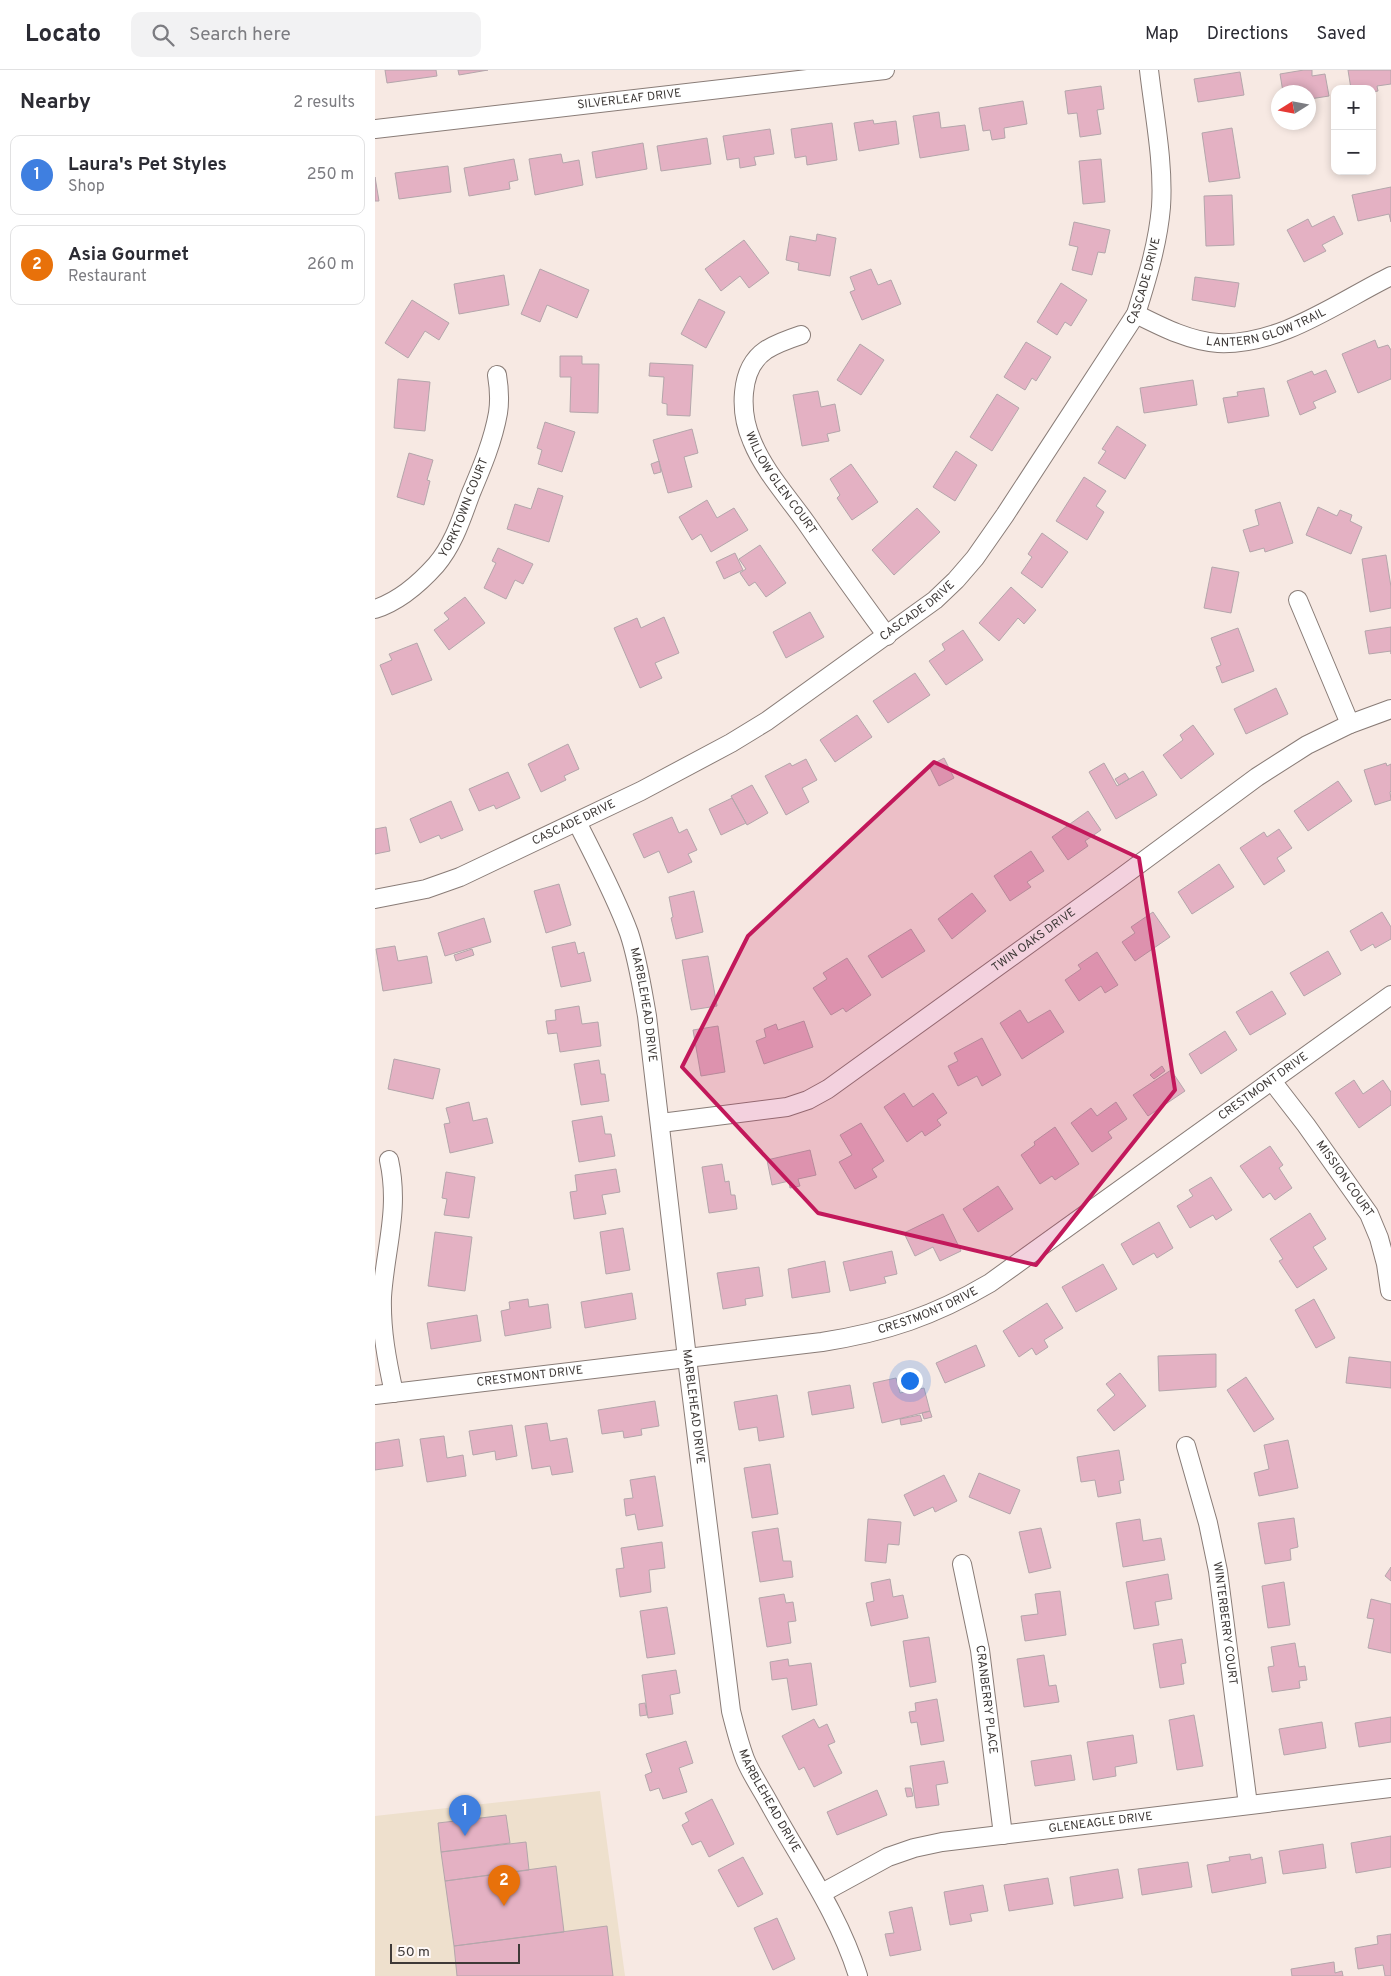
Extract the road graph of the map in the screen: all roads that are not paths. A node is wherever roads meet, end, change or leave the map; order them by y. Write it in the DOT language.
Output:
graph roads {
  1 [pos="885,70"];
  2 [pos="1149,70"];
  3 [pos="375,129"];
  4 [pos="1391,276"];
  5 [pos="1136,314"];
  6 [pos="801,335"];
  7 [pos="497,374"];
  8 [pos="1297,600"];
  9 [pos="375,609"];
  10 [pos="887,636"];
  11 [pos="1391,709"];
  12 [pos="1350,724"];
  13 [pos="577,822"];
  14 [pos="375,899"];
  15 [pos="1391,995"];
  16 [pos="1272,1081"];
  17 [pos="661,1123"];
  18 [pos="389,1160"];
  19 [pos="1390,1291"];
  20 [pos="687,1358"];
  21 [pos="394,1393"];
  22 [pos="375,1395"];
  23 [pos="1186,1446"];
  24 [pos="962,1564"];
  25 [pos="1391,1788"];
  26 [pos="1248,1805"];
  27 [pos="1003,1835"];
  28 [pos="822,1893"];
  29 [pos="859,1976"];
  1 -- 3 [label="street, SILVERLEAF DRIVE"];
  2 -- 5 [label="street, CASCADE DRIVE"];
  4 -- 5 [label="street, LANTERN GLOW TRAIL"];
  5 -- 10 [label="street, CASCADE DRIVE"];
  6 -- 10 [label="street, WILLOW GLEN COURT"];
  7 -- 9 [label="street, YORKTOWN COURT"];
  8 -- 12 [label="street"];
  10 -- 13 [label="street, CASCADE DRIVE"];
  11 -- 12 [label="street, TWIN OAKS DRIVE"];
  12 -- 17 [label="street, TWIN OAKS DRIVE"];
  13 -- 14 [label="street, CASCADE DRIVE"];
  13 -- 17 [label="street, MARBLEHEAD DRIVE"];
  15 -- 16 [label="street, CRESTMONT DRIVE"];
  16 -- 19 [label="street, MISSION COURT"];
  16 -- 20 [label="street, CRESTMONT DRIVE"];
  17 -- 20 [label="street, MARBLEHEAD DRIVE"];
  18 -- 21 [label="street"];
  20 -- 21 [label="street, CRESTMONT DRIVE"];
  20 -- 28 [label="street, MARBLEHEAD DRIVE"];
  21 -- 22 [label="street, CRESTMONT DRIVE"];
  23 -- 26 [label="street, WINTERBERRY COURT"];
  24 -- 27 [label="street, CRANBERRY PLACE"];
  25 -- 26 [label="street, GLENEAGLE DRIVE"];
  26 -- 27 [label="street, GLENEAGLE DRIVE"];
  27 -- 28 [label="street, GLENEAGLE DRIVE"];
  28 -- 29 [label="street, MARBLEHEAD DRIVE"];
}
